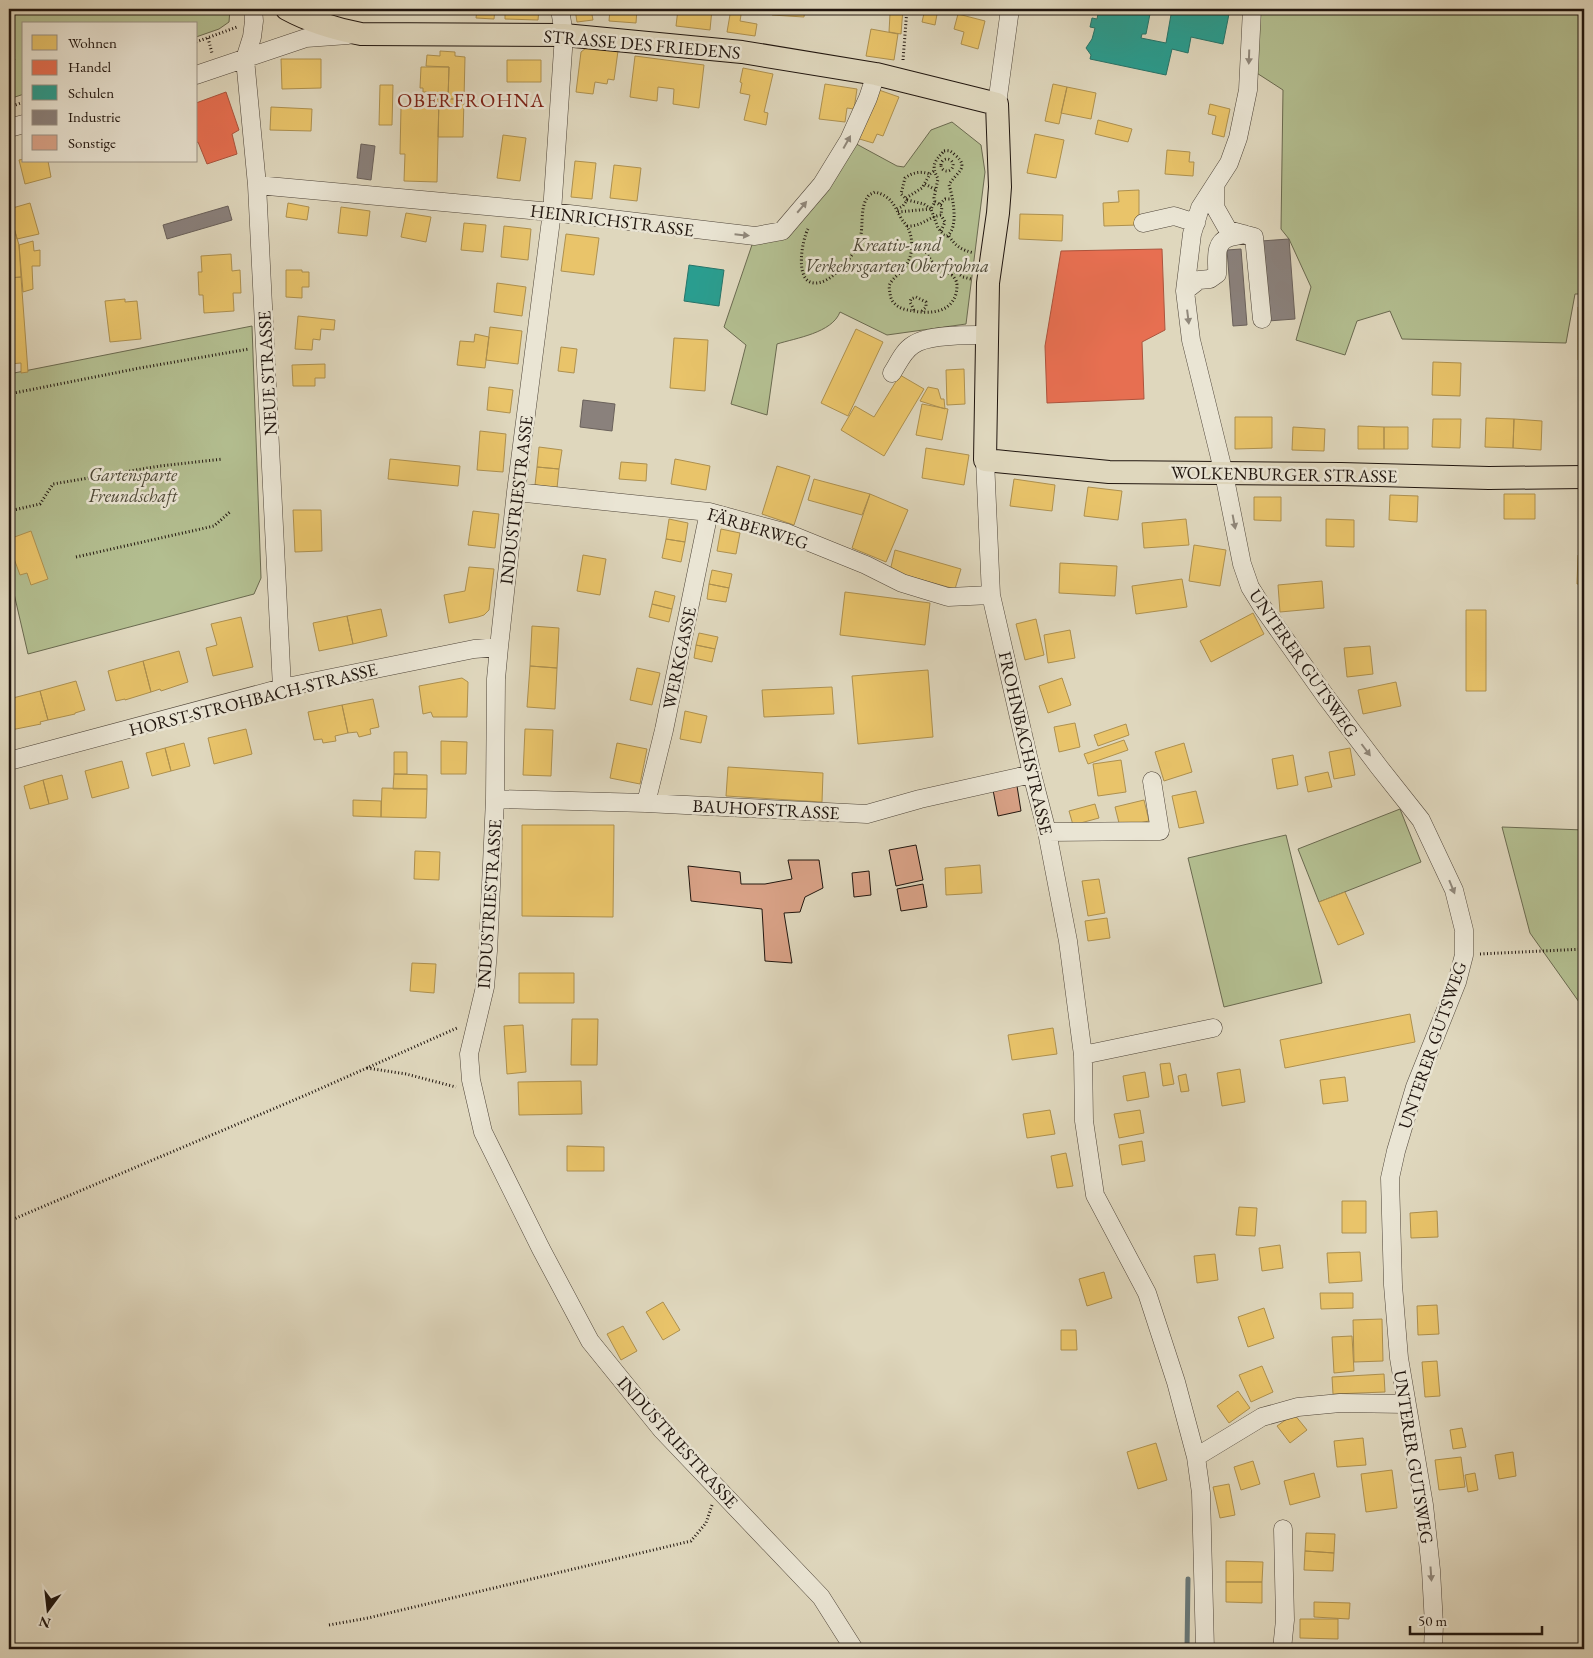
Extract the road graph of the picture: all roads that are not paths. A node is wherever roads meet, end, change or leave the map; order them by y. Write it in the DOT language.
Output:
graph roads {
  1 [pos="287,9"];
  2 [pos="560,9"];
  3 [pos="1010,9"];
  4 [pos="1252,9"];
  5 [pos="253,15"];
  6 [pos="361,34"];
  7 [pos="564,35"];
  8 [pos="245,59"];
  9 [pos="198,74"];
  10 [pos="876,74"];
  11 [pos="997,104"];
  12 [pos="22,125"];
  13 [pos="9,128"];
  14 [pos="258,185"];
  15 [pos="1215,187"];
  16 [pos="552,212"];
  17 [pos="1143,223"];
  18 [pos="1196,223"];
  19 [pos="1244,234"];
  20 [pos="1185,291"];
  21 [pos="1262,319"];
  22 [pos="987,335"];
  23 [pos="892,373"];
  24 [pos="985,460"];
  25 [pos="1224,474"];
  26 [pos="1584,477"];
  27 [pos="516,492"];
  28 [pos="709,512"];
  29 [pos="991,596"];
  30 [pos="499,648"];
  31 [pos="282,688"];
  32 [pos="9,761"];
  33 [pos="1032,774"];
  34 [pos="1152,781"];
  35 [pos="496,798"];
  36 [pos="646,803"];
  37 [pos="1048,832"];
  38 [pos="1213,1028"];
  39 [pos="1084,1055"];
  40 [pos="1406,1404"];
  41 [pos="1196,1457"];
  42 [pos="1283,1529"];
  43 [pos="854,1649"];
  44 [pos="1205,1649"];
  45 [pos="1282,1649"];
  46 [pos="1433,1649"];
  1 -- 6 [label="main road, STRASSE DES FRIEDENS"];
  2 -- 7 [label="street, INDUSTRIESTRASSE"];
  3 -- 11 [label="street, FROHNBACHSTRASSE"];
  4 -- 15 [label="street, UNTERER GUTSWEG, one-way"];
  5 -- 8 [label="street"];
  6 -- 7 [label="main road, STRASSE DES FRIEDENS"];
  6 -- 8 [label="street"];
  7 -- 10 [label="main road, STRASSE DES FRIEDENS"];
  7 -- 16 [label="street, INDUSTRIESTRASSE"];
  8 -- 9 [label="street"];
  8 -- 14 [label="street, NEUE STRASSE"];
  10 -- 11 [label="main road, STRASSE DES FRIEDENS"];
  16 -- 10 [label="street, HEINRICHSTRASSE, one-way"];
  11 -- 22 [label="main road, FROHNBACHSTRASSE"];
  12 -- 13 [label="street"];
  14 -- 16 [label="street, HEINRICHSTRASSE"];
  14 -- 31 [label="street, NEUE STRASSE"];
  15 -- 18 [label="street, UNTERER GUTSWEG"];
  15 -- 19 [label="street"];
  16 -- 27 [label="street, INDUSTRIESTRASSE"];
  17 -- 18 [label="street"];
  18 -- 20 [label="street, UNTERER GUTSWEG"];
  19 -- 20 [label="street"];
  19 -- 21 [label="street"];
  20 -- 25 [label="street, UNTERER GUTSWEG, one-way"];
  22 -- 23 [label="street"];
  22 -- 24 [label="main road, FROHNBACHSTRASSE"];
  24 -- 25 [label="main road, WOLKENBURGER STRASSE"];
  24 -- 29 [label="street, FROHNBACHSTRASSE"];
  25 -- 26 [label="main road, WOLKENBURGER STRASSE"];
  25 -- 40 [label="street, UNTERER GUTSWEG, one-way"];
  27 -- 28 [label="street, FÄRBERWEG"];
  27 -- 30 [label="street, INDUSTRIESTRASSE"];
  28 -- 29 [label="street, FÄRBERWEG"];
  28 -- 36 [label="street, WERKGASSE"];
  29 -- 33 [label="street, FROHNBACHSTRASSE"];
  30 -- 31 [label="street, HORST-STROHBACH-STRASSE"];
  30 -- 35 [label="street, INDUSTRIESTRASSE"];
  31 -- 32 [label="street, HORST-STROHBACH-STRASSE"];
  33 -- 36 [label="street, BAUHOFSTRASSE"];
  33 -- 37 [label="street, FROHNBACHSTRASSE"];
  34 -- 37 [label="street"];
  35 -- 36 [label="street, BAUHOFSTRASSE"];
  35 -- 43 [label="street, INDUSTRIESTRASSE"];
  37 -- 39 [label="street, FROHNBACHSTRASSE"];
  38 -- 39 [label="street"];
  39 -- 41 [label="street, FROHNBACHSTRASSE"];
  40 -- 41 [label="street"];
  40 -- 46 [label="street, UNTERER GUTSWEG, one-way"];
  41 -- 44 [label="street, FROHNBACHSTRASSE"];
  42 -- 45 [label="street"];
}
